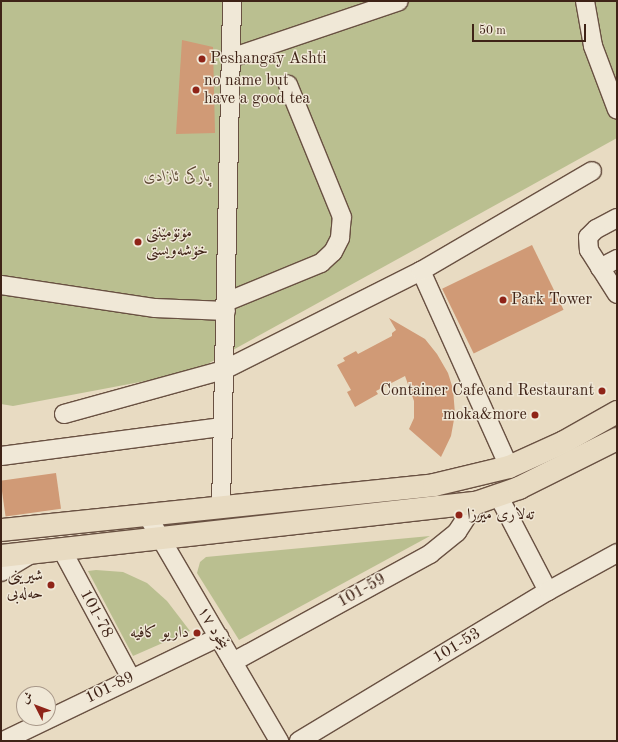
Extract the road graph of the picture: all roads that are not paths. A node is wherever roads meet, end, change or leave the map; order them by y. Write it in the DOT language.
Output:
graph roads {
  1 [pos="232,1"];
  2 [pos="399,1"];
  3 [pos="585,1"];
  4 [pos="231,58"];
  5 [pos="288,85"];
  6 [pos="617,110"];
  7 [pos="592,171"];
  8 [pos="617,218"];
  9 [pos="617,259"];
  10 [pos="600,268"];
  11 [pos="421,271"];
  12 [pos="1,285"];
  13 [pos="617,294"];
  14 [pos="226,306"];
  15 [pos="224,370"];
  16 [pos="617,412"];
  17 [pos="64,414"];
  18 [pos="222,427"];
  19 [pos="617,439"];
  20 [pos="1,456"];
  21 [pos="509,467"];
  22 [pos="499,497"];
  23 [pos="476,504"];
  24 [pos="221,507"];
  25 [pos="147,515"];
  26 [pos="1,530"];
  27 [pos="162,540"];
  28 [pos="62,550"];
  29 [pos="34,552"];
  30 [pos="617,553"];
  31 [pos="1,556"];
  32 [pos="1,572"];
  33 [pos="548,591"];
  34 [pos="219,637"];
  35 [pos="234,662"];
  36 [pos="131,678"];
  37 [pos="3,741"];
  38 [pos="279,741"];
  39 [pos="299,741"];
  1 -- 4 [label="street"];
  2 -- 4 [label="street"];
  3 -- 6 [label="street"];
  4 -- 14 [label="street"];
  5 -- 14 [label="street"];
  7 -- 11 [label="street"];
  8 -- 10 [label="street"];
  9 -- 10 [label="street"];
  10 -- 13 [label="street"];
  11 -- 15 [label="street"];
  11 -- 21 [label="street"];
  12 -- 14 [label="street"];
  14 -- 15 [label="street"];
  15 -- 17 [label="street"];
  15 -- 18 [label="street"];
  16 -- 21 [label="main road"];
  18 -- 20 [label="street"];
  18 -- 24 [label="street"];
  19 -- 22 [label="main road"];
  21 -- 24 [label="main road"];
  22 -- 23 [label="main road"];
  22 -- 33 [label="street"];
  23 -- 27 [label="main road"];
  23 -- 35 [label="street, 101-59"];
  24 -- 25 [label="main road"];
  25 -- 26 [label="main road"];
  25 -- 27 [label="street, بێخود ١٧"];
  27 -- 28 [label="main road"];
  27 -- 34 [label="street, بێخود ١٧"];
  28 -- 29 [label="main road"];
  28 -- 36 [label="street, 101-78"];
  29 -- 31 [label="main road"];
  29 -- 32 [label="street"];
  30 -- 33 [label="street, 101-53"];
  33 -- 39 [label="street, 101-53"];
  34 -- 35 [label="street, بێخود ١٧"];
  34 -- 36 [label="street, 101-89"];
  35 -- 38 [label="street, بێخود ١٧"];
  36 -- 37 [label="street, 101-89"];
}
